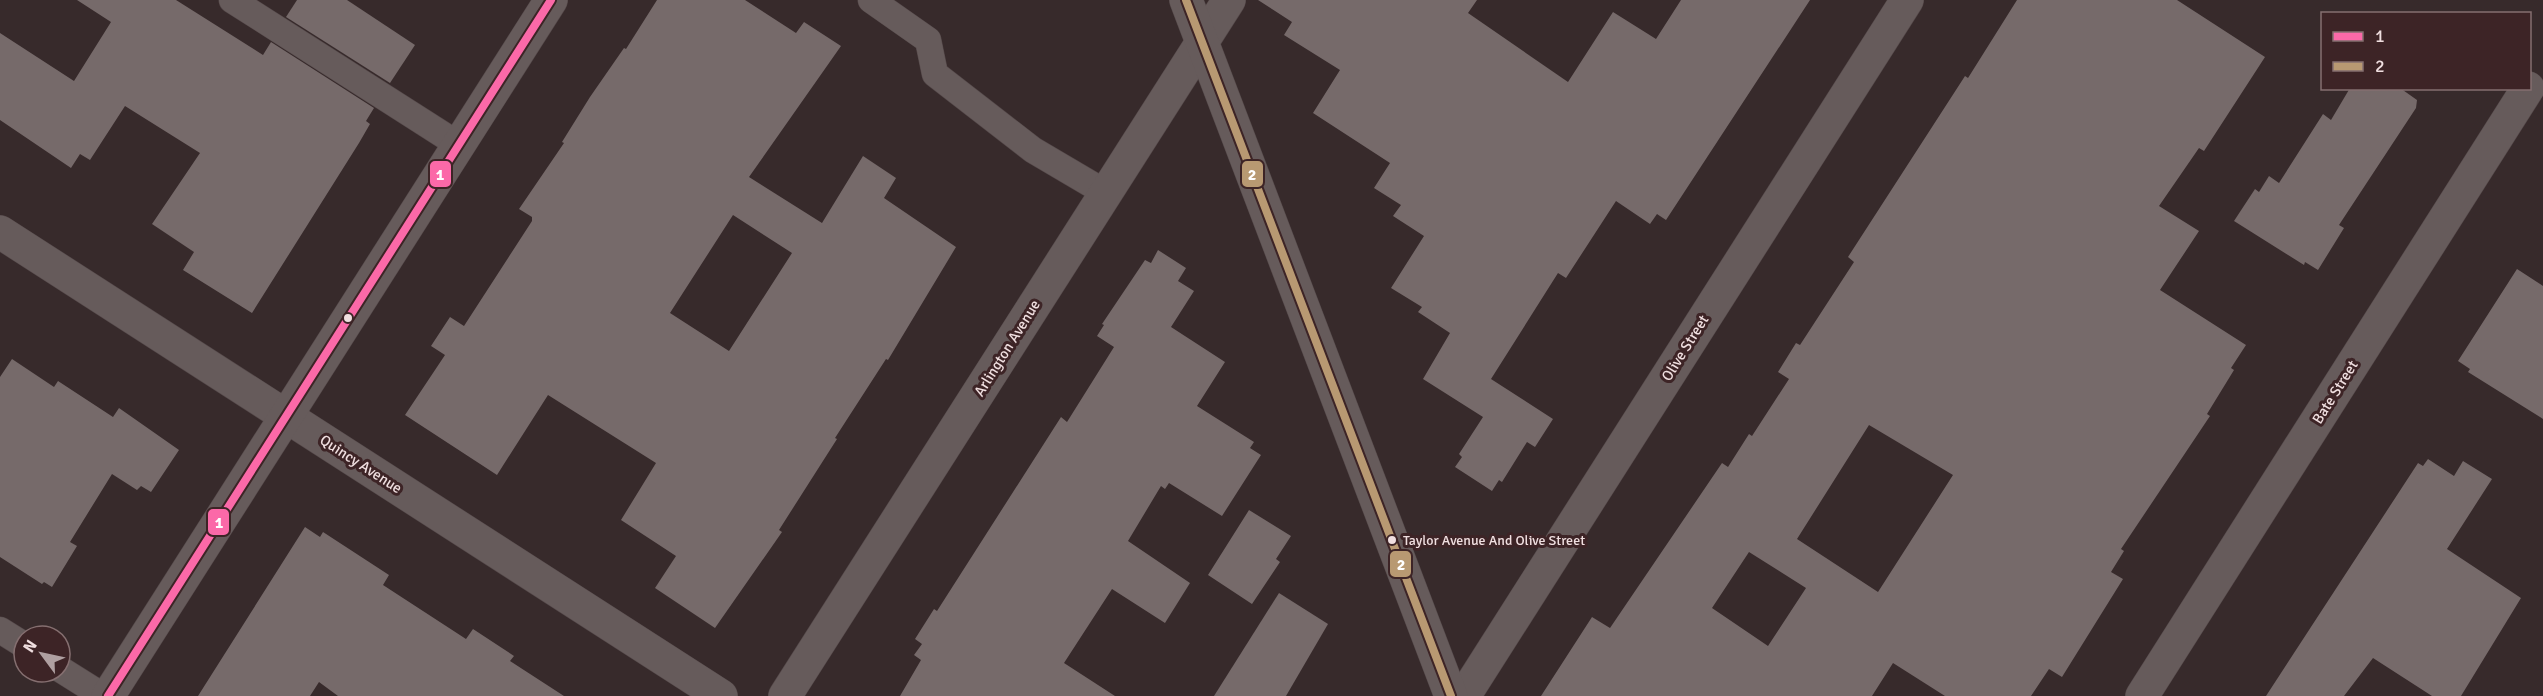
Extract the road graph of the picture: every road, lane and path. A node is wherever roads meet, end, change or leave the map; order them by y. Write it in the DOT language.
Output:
graph roads {
  1 [pos="232,0"];
  2 [pos="551,0"];
  3 [pos="872,0"];
  4 [pos="1186,0"];
  5 [pos="1228,0"];
  6 [pos="1906,0"];
  7 [pos="1202,42"];
  8 [pos="2543,66"];
  9 [pos="2531,85"];
  10 [pos="2528,90"];
  11 [pos="459,145"];
  12 [pos="1106,193"];
  13 [pos="0,232"];
  14 [pos="286,416"];
  15 [pos="72,677"];
  16 [pos="103,696"];
  17 [pos="108,696"];
  18 [pos="721,696"];
  19 [pos="785,696"];
  20 [pos="1451,696"];
  21 [pos="1464,696"];
  22 [pos="2142,696"];
  1 -- 11 [label="lane"];
  2 -- 11 [label="street"];
  3 -- 12 [label="lane"];
  4 -- 7 [label="street"];
  5 -- 7 [label="street, Arlington Avenue"];
  6 -- 21 [label="street, Olive Street"];
  7 -- 12 [label="street, Arlington Avenue"];
  7 -- 20 [label="street"];
  8 -- 9 [label="street, Bate Street"];
  10 -- 22 [label="street, Bate Street"];
  11 -- 14 [label="street"];
  12 -- 19 [label="street, Arlington Avenue"];
  13 -- 14 [label="street, Quincy Avenue"];
  14 -- 17 [label="street"];
  14 -- 18 [label="street, Quincy Avenue"];
  15 -- 16 [label="lane"];
}
